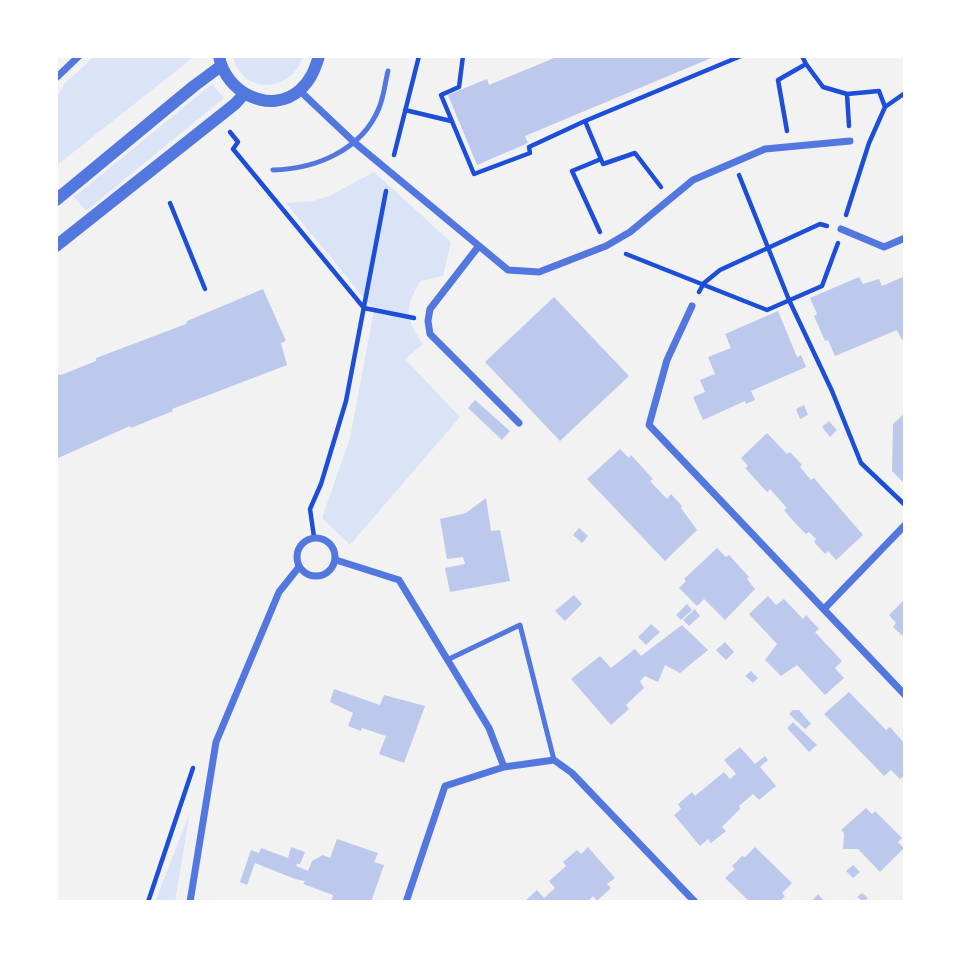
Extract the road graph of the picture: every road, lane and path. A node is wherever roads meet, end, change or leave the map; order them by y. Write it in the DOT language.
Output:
graph roads {
  1 [pos="79,56"];
  2 [pos="319,56"];
  3 [pos="419,56"];
  4 [pos="463,56"];
  5 [pos="741,56"];
  6 [pos="802,56"];
  7 [pos="220,61"];
  8 [pos="806,64"];
  9 [pos="388,71"];
  10 [pos="56,78"];
  11 [pos="299,90"];
  12 [pos="905,93"];
  13 [pos="244,94"];
  14 [pos="848,94"];
  15 [pos="885,107"];
  16 [pos="405,110"];
  17 [pos="451,121"];
  18 [pos="585,121"];
  19 [pos="228,128"];
  20 [pos="849,141"];
  21 [pos="355,143"];
  22 [pos="790,145"];
  23 [pos="601,159"];
  24 [pos="733,161"];
  25 [pos="273,170"];
  26 [pos="390,172"];
  27 [pos="670,198"];
  28 [pos="56,200"];
  29 [pos="170,203"];
  30 [pos="842,229"];
  31 [pos="905,238"];
  32 [pos="56,246"];
  33 [pos="606,246"];
  34 [pos="478,247"];
  35 [pos="770,249"];
  36 [pos="704,283"];
  37 [pos="205,289"];
  38 [pos="789,300"];
  39 [pos="692,306"];
  40 [pos="364,308"];
  41 [pos="428,321"];
  42 [pos="519,423"];
  43 [pos="905,505"];
  44 [pos="905,525"];
  45 [pos="314,537"];
  46 [pos="335,560"];
  47 [pos="299,567"];
  48 [pos="825,608"];
  49 [pos="447,660"];
  50 [pos="905,695"];
  51 [pos="554,760"];
  52 [pos="195,762"];
  53 [pos="504,767"];
  54 [pos="148,902"];
  55 [pos="190,902"];
  56 [pos="406,902"];
  57 [pos="695,902"];
  1 -- 10 [label="street"];
  2 -- 11 [label="street"];
  3 -- 16 [label="path"];
  4 -- 17 [label="path"];
  5 -- 18 [label="path"];
  6 -- 8 [label="path"];
  7 -- 13 [label="street"];
  7 -- 28 [label="street"];
  8 -- 14 [label="path"];
  8 -- 22 [label="path"];
  9 -- 21 [label="lane"];
  11 -- 13 [label="street"];
  11 -- 21 [label="street"];
  12 -- 15 [label="path"];
  13 -- 32 [label="street"];
  14 -- 15 [label="path"];
  14 -- 20 [label="path"];
  15 -- 30 [label="path"];
  16 -- 17 [label="path"];
  16 -- 26 [label="path"];
  17 -- 18 [label="path"];
  18 -- 23 [label="path"];
  19 -- 40 [label="path"];
  20 -- 22 [label="street"];
  21 -- 25 [label="lane"];
  21 -- 26 [label="street"];
  22 -- 24 [label="street"];
  23 -- 27 [label="path"];
  23 -- 33 [label="path"];
  24 -- 27 [label="street"];
  24 -- 35 [label="path"];
  26 -- 34 [label="street"];
  26 -- 40 [label="path"];
  27 -- 33 [label="street"];
  29 -- 37 [label="path"];
  30 -- 31 [label="street"];
  30 -- 35 [label="path"];
  30 -- 38 [label="path"];
  33 -- 34 [label="street"];
  33 -- 36 [label="path"];
  34 -- 41 [label="street"];
  35 -- 36 [label="path"];
  35 -- 38 [label="path"];
  36 -- 38 [label="path"];
  36 -- 39 [label="path"];
  38 -- 43 [label="path"];
  39 -- 48 [label="street"];
  40 -- 41 [label="path"];
  40 -- 45 [label="path"];
  41 -- 42 [label="street"];
  44 -- 48 [label="street"];
  45 -- 46 [label="street"];
  45 -- 47 [label="street"];
  46 -- 47 [label="street"];
  46 -- 49 [label="street"];
  47 -- 55 [label="street"];
  48 -- 50 [label="street"];
  49 -- 51 [label="lane"];
  49 -- 53 [label="street"];
  51 -- 53 [label="street"];
  51 -- 57 [label="street"];
  52 -- 54 [label="path"];
  53 -- 56 [label="street"];
}
